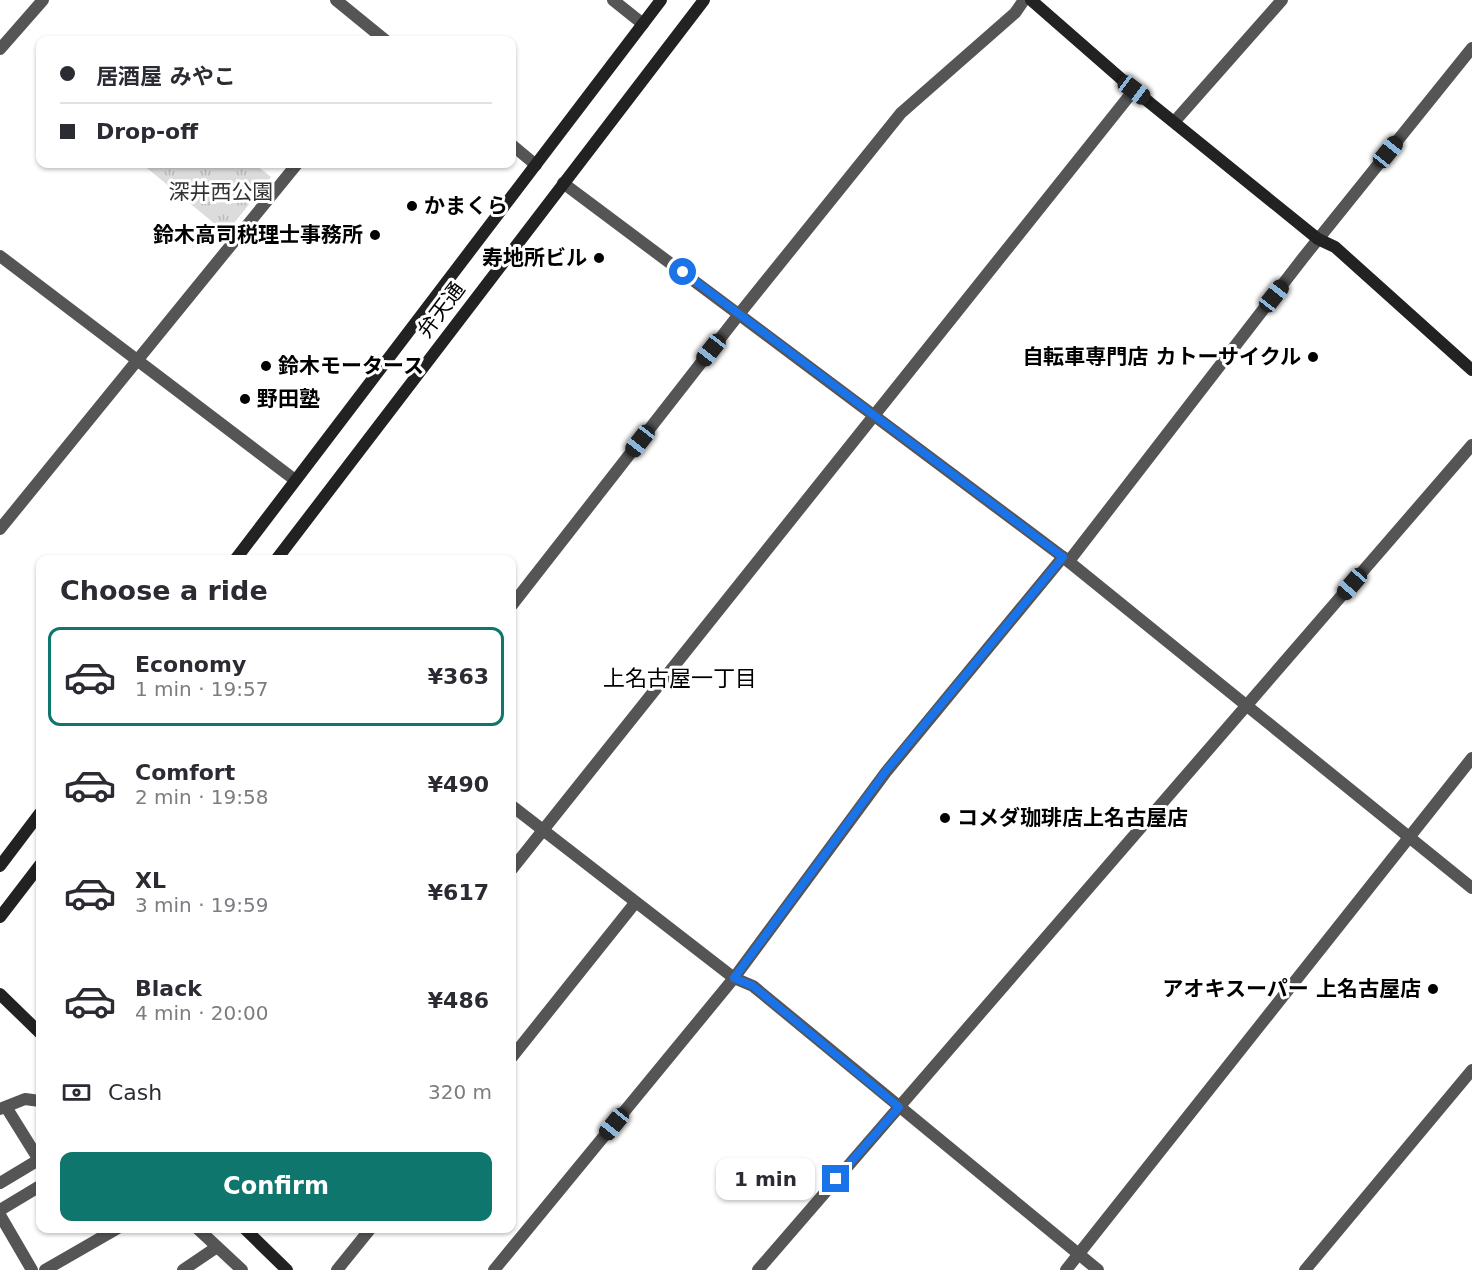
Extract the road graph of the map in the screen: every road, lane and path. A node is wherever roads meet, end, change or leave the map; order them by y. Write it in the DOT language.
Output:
graph roads {
  1 [pos="43,0"];
  2 [pos="336,0"];
  3 [pos="614,0"];
  4 [pos="661,0"];
  5 [pos="704,0"];
  6 [pos="1024,0"];
  7 [pos="1031,0"];
  8 [pos="1282,0"];
  9 [pos="643,24"];
  10 [pos="380,36"];
  11 [pos="1472,48"];
  12 [pos="0,49"];
  13 [pos="1134,90"];
  14 [pos="1175,121"];
  15 [pos="516,148"];
  16 [pos="536,165"];
  17 [pos="294,168"];
  18 [pos="563,183"];
  19 [pos="1318,239"];
  20 [pos="0,256"];
  21 [pos="740,313"];
  22 [pos="138,360"];
  23 [pos="1472,370"];
  24 [pos="875,416"];
  25 [pos="1472,445"];
  26 [pos="296,480"];
  27 [pos="5,514"];
  28 [pos="0,529"];
  29 [pos="239,555"];
  30 [pos="280,555"];
  31 [pos="1066,559"];
  32 [pos="516,600"];
  33 [pos="1247,706"];
  34 [pos="1472,758"];
  35 [pos="516,809"];
  36 [pos="36,818"];
  37 [pos="542,830"];
  38 [pos="1410,837"];
  39 [pos="516,864"];
  40 [pos="0,866"];
  41 [pos="36,870"];
  42 [pos="1472,888"];
  43 [pos="635,903"];
  44 [pos="0,917"];
  45 [pos="734,978"];
  46 [pos="0,994"];
  47 [pos="36,1029"];
  48 [pos="516,1052"];
  49 [pos="1472,1070"];
  50 [pos="36,1101"];
  51 [pos="899,1107"];
  52 [pos="3,1108"];
  53 [pos="36,1153"];
  54 [pos="36,1161"];
  55 [pos="0,1183"];
  56 [pos="36,1188"];
  57 [pos="0,1210"];
  58 [pos="0,1215"];
  59 [pos="109,1233"];
  60 [pos="202,1233"];
  61 [pos="249,1233"];
  62 [pos="367,1233"];
  63 [pos="217,1247"];
  64 [pos="1078,1255"];
  65 [pos="238,1269"];
  66 [pos="32,1270"];
  67 [pos="45,1270"];
  68 [pos="183,1270"];
  69 [pos="287,1270"];
  70 [pos="337,1270"];
  71 [pos="494,1270"];
  72 [pos="758,1270"];
  73 [pos="1066,1270"];
  74 [pos="1098,1270"];
  75 [pos="1305,1270"];
  1 -- 12 [label="street"];
  2 -- 10 [label="street"];
  3 -- 9 [label="street"];
  4 -- 9 [label="street, 弁天通"];
  5 -- 18 [label="street, 弁天通"];
  6 -- 21 [label="street"];
  7 -- 13 [label="street"];
  8 -- 14 [label="street"];
  9 -- 16 [label="street, 弁天通"];
  11 -- 19 [label="street"];
  13 -- 14 [label="street"];
  13 -- 24 [label="street"];
  14 -- 19 [label="street"];
  15 -- 16 [label="street"];
  16 -- 26 [label="street, 弁天通"];
  17 -- 22 [label="street"];
  18 -- 21 [label="street"];
  18 -- 30 [label="street, 弁天通"];
  19 -- 23 [label="street"];
  19 -- 31 [label="street"];
  20 -- 22 [label="street"];
  21 -- 24 [label="street"];
  21 -- 32 [label="street"];
  22 -- 26 [label="street"];
  22 -- 27 [label="street"];
  24 -- 31 [label="street"];
  24 -- 37 [label="street"];
  25 -- 33 [label="street"];
  26 -- 29 [label="street, 弁天通"];
  27 -- 28 [label="street"];
  31 -- 33 [label="street"];
  31 -- 45 [label="street"];
  33 -- 38 [label="street"];
  33 -- 51 [label="street"];
  34 -- 38 [label="street"];
  35 -- 37 [label="street"];
  36 -- 40 [label="street"];
  37 -- 39 [label="street"];
  37 -- 43 [label="street"];
  38 -- 42 [label="street"];
  38 -- 64 [label="street"];
  41 -- 44 [label="street"];
  43 -- 45 [label="street"];
  43 -- 48 [label="street"];
  45 -- 51 [label="street"];
  45 -- 71 [label="street"];
  46 -- 47 [label="street"];
  49 -- 75 [label="street"];
  50 -- 52 [label="street"];
  51 -- 64 [label="street"];
  51 -- 72 [label="street"];
  52 -- 53 [label="street"];
  54 -- 55 [label="street"];
  56 -- 57 [label="street"];
  58 -- 66 [label="street"];
  59 -- 67 [label="street"];
  60 -- 63 [label="street"];
  61 -- 69 [label="street"];
  62 -- 70 [label="street"];
  63 -- 65 [label="street"];
  63 -- 68 [label="street"];
  64 -- 73 [label="street"];
  64 -- 74 [label="street"];
}
